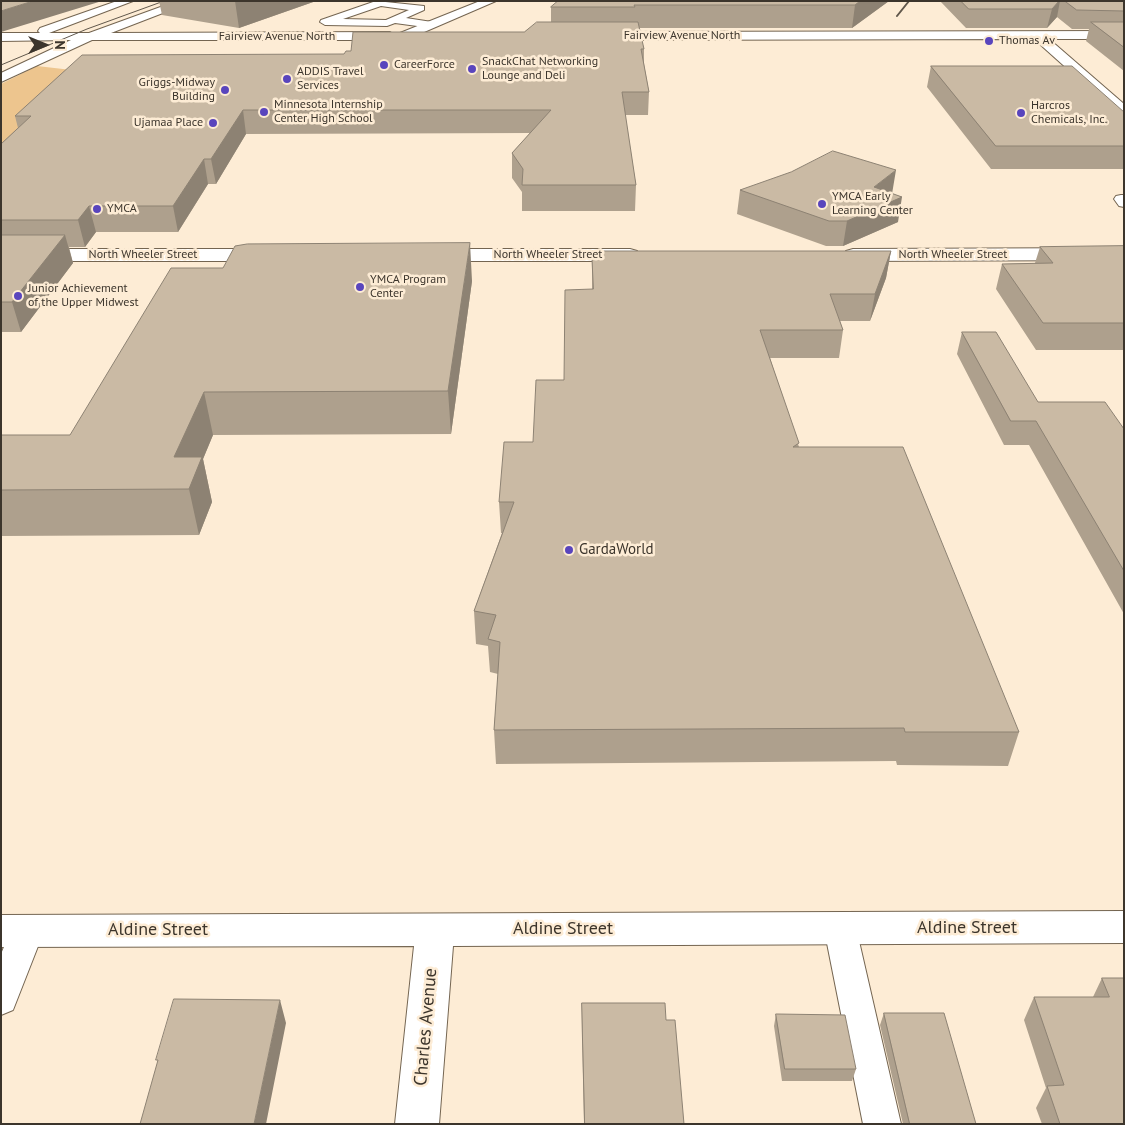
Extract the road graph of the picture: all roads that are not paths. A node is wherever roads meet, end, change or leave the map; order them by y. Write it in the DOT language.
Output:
graph roads {
  1 [pos="128,1"];
  2 [pos="189,1"];
  3 [pos="491,1"];
  4 [pos="394,20"];
  5 [pos="435,31"];
  6 [pos="1124,35"];
  7 [pos="589,36"];
  8 [pos="1037,36"];
  9 [pos="1,37"];
  10 [pos="30,37"];
  11 [pos="90,38"];
  12 [pos="1,49"];
  13 [pos="1,78"];
  14 [pos="1124,112"];
  15 [pos="1124,254"];
  16 [pos="1,255"];
  17 [pos="280,255"];
  18 [pos="417,255"];
  19 [pos="651,255"];
  20 [pos="837,255"];
  21 [pos="1124,927"];
  22 [pos="840,928"];
  23 [pos="435,930"];
  24 [pos="14,931"];
  25 [pos="1,999"];
  26 [pos="416,1124"];
  27 [pos="882,1124"];
  1 -- 10 [label="street"];
  2 -- 11 [label="street"];
  3 -- 5 [label="street"];
  4 -- 4 [label="lane"];
  4 -- 5 [label="lane"];
  5 -- 11 [label="street, Fairview Avenue North"];
  6 -- 8 [label="street, Fairview Avenue North"];
  7 -- 8 [label="street, Fairview Avenue North"];
  8 -- 14 [label="street"];
  9 -- 10 [label="street, Fairview Avenue North"];
  10 -- 11 [label="street, Fairview Avenue North"];
  10 -- 12 [label="street"];
  11 -- 13 [label="street"];
  15 -- 20 [label="street, North Wheeler Street"];
  16 -- 17 [label="street, North Wheeler Street"];
  18 -- 19 [label="street, North Wheeler Street"];
  21 -- 22 [label="street, Aldine Street"];
  22 -- 23 [label="street, Aldine Street"];
  22 -- 27 [label="lane"];
  23 -- 24 [label="street, Aldine Street"];
  23 -- 26 [label="street, Charles Avenue"];
  24 -- 25 [label="lane"];
}
